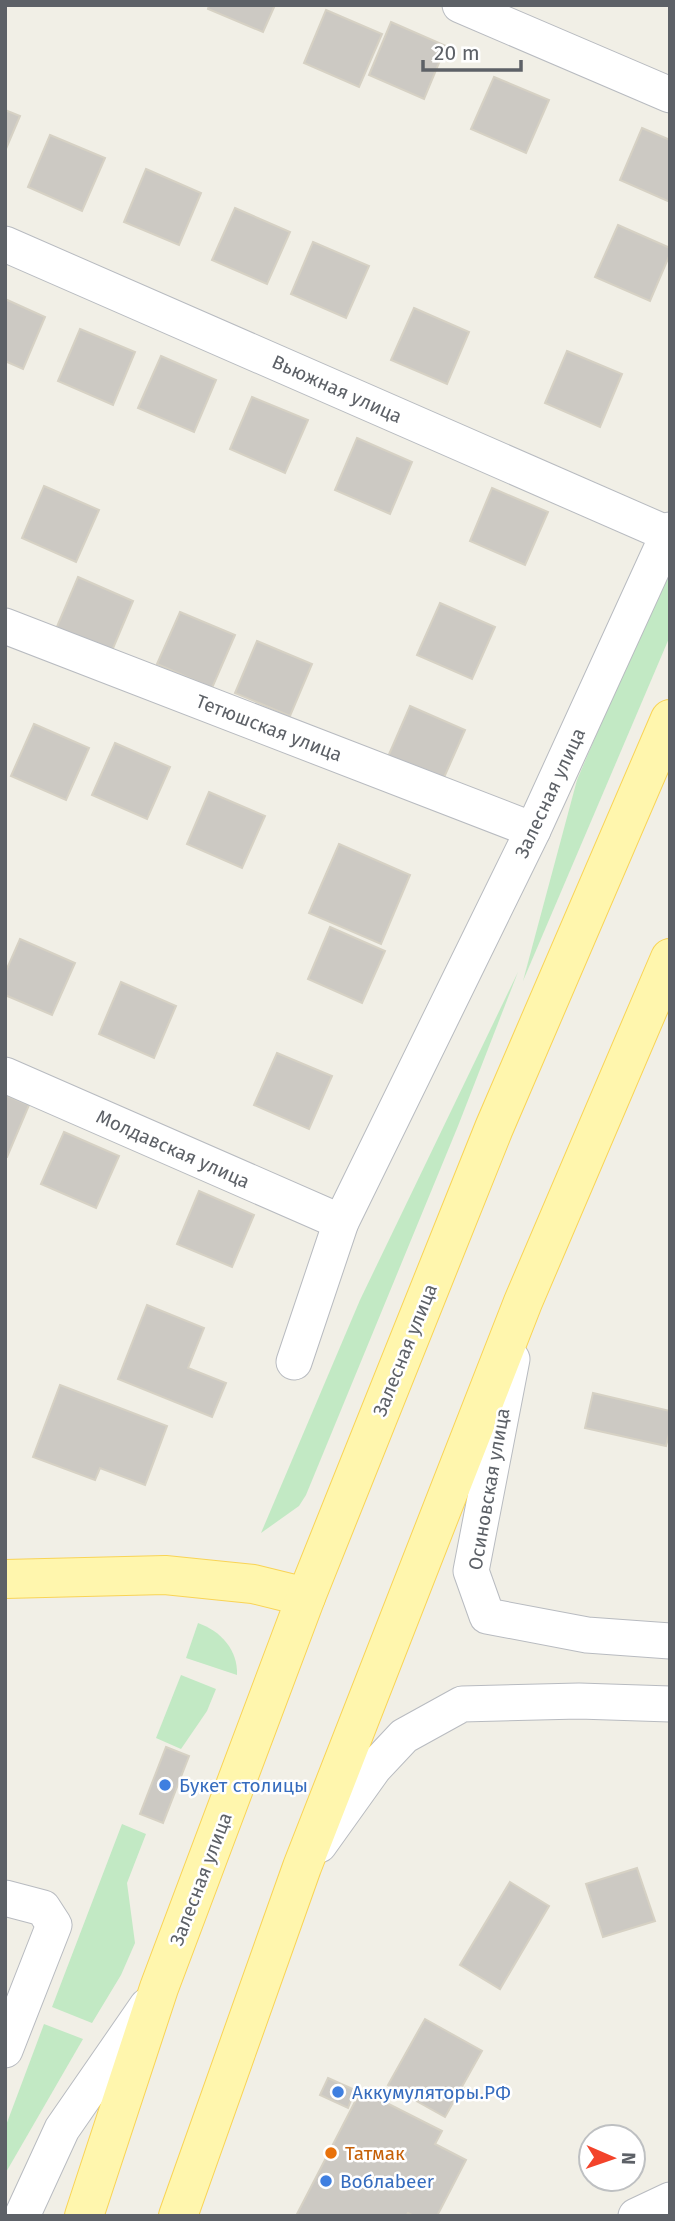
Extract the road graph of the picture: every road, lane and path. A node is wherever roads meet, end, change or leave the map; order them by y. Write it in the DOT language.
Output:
graph roads {
  1 [pos="460,5"];
  2 [pos="670,95"];
  3 [pos="5,244"];
  4 [pos="669,532"];
  5 [pos="5,625"];
  6 [pos="670,719"];
  7 [pos="533,830"];
  8 [pos="670,958"];
  9 [pos="5,1075"];
  10 [pos="341,1222"];
  11 [pos="523,1302"];
  12 [pos="294,1362"];
  13 [pos="5,1579"];
  14 [pos="306,1597"];
  15 [pos="670,1641"];
  16 [pos="670,1704"];
  17 [pos="302,1867"];
  18 [pos="5,1898"];
  19 [pos="159,1988"];
  20 [pos="5,2050"];
  21 [pos="670,2200"];
  22 [pos="22,2216"];
  23 [pos="84,2216"];
  24 [pos="178,2216"];
  25 [pos="636,2216"];
  1 -- 2 [label="street"];
  3 -- 4 [label="street, Вьюжная улица"];
  4 -- 7 [label="street, Залесная улица"];
  5 -- 7 [label="street, Тетюшская улица"];
  6 -- 14 [label="main road, Залесная улица"];
  7 -- 10 [label="street, Залесная улица"];
  8 -- 11 [label="main road"];
  9 -- 10 [label="street, Молдавская улица"];
  10 -- 12 [label="street, Залесная улица"];
  11 -- 15 [label="street, Осиновская улица"];
  11 -- 17 [label="main road"];
  13 -- 14 [label="main road"];
  14 -- 19 [label="main road, Залесная улица"];
  16 -- 17 [label="street"];
  17 -- 24 [label="main road"];
  18 -- 20 [label="street"];
  19 -- 22 [label="street, Залесная улица"];
  19 -- 23 [label="main road, Залесная улица"];
  21 -- 25 [label="street"];
}
